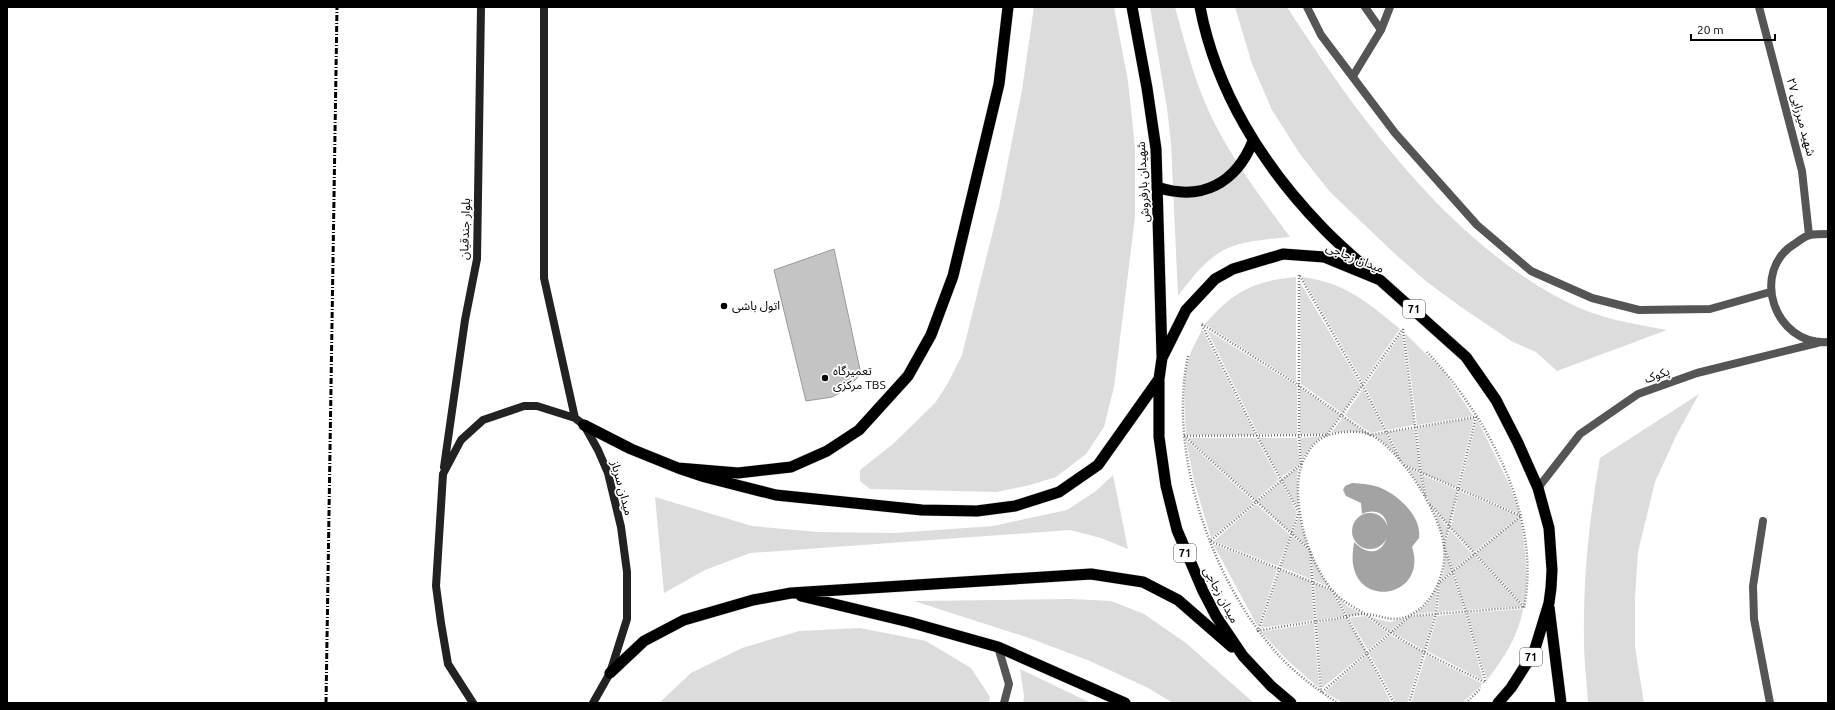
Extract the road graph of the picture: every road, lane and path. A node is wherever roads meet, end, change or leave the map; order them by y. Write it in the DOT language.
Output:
graph roads {
  1 [pos="481,7"];
  2 [pos="544,7"];
  3 [pos="1008,7"];
  4 [pos="1132,7"];
  5 [pos="1200,7"];
  6 [pos="1307,7"];
  7 [pos="1365,7"];
  8 [pos="1390,7"];
  9 [pos="1760,7"];
  10 [pos="1381,30"];
  11 [pos="1353,76"];
  12 [pos="1253,141"];
  13 [pos="1157,187"];
  14 [pos="1828,234"];
  15 [pos="1809,235"];
  16 [pos="1299,274"];
  17 [pos="1291,275"];
  18 [pos="1306,275"];
  19 [pos="1380,280"];
  20 [pos="1770,292"];
  21 [pos="1207,319"];
  22 [pos="1202,324"];
  23 [pos="1398,324"];
  24 [pos="1403,329"];
  25 [pos="1199,331"];
  26 [pos="1408,334"];
  27 [pos="1828,342"];
  28 [pos="1817,343"];
  29 [pos="1424,349"];
  30 [pos="1188,352"];
  31 [pos="1162,358"];
  32 [pos="1159,380"];
  33 [pos="1298,385"];
  34 [pos="1363,386"];
  35 [pos="1342,415"];
  36 [pos="1476,417"];
  37 [pos="574,418"];
  38 [pos="584,425"];
  39 [pos="1415,427"];
  40 [pos="1386,432"];
  41 [pos="1327,435"];
  42 [pos="1370,435"];
  43 [pos="1184,436"];
  44 [pos="1257,436"];
  45 [pos="1298,436"];
  46 [pos="1301,464"];
  47 [pos="1403,465"];
  48 [pos="678,468"];
  49 [pos="443,474"];
  50 [pos="1421,474"];
  51 [pos="1281,480"];
  52 [pos="1538,488"];
  53 [pos="1458,489"];
  54 [pos="1427,500"];
  55 [pos="1256,502"];
  56 [pos="1299,512"];
  57 [pos="1521,516"];
  58 [pos="1763,521"];
  59 [pos="1450,528"];
  60 [pos="1291,534"];
  61 [pos="1210,542"];
  62 [pos="1444,546"];
  63 [pos="1310,550"];
  64 [pos="1474,554"];
  65 [pos="1279,568"];
  66 [pos="1453,572"];
  67 [pos="1313,581"];
  68 [pos="1439,582"];
  69 [pos="1332,590"];
  70 [pos="791,593"];
  71 [pos="1549,603"];
  72 [pos="1524,607"];
  73 [pos="1466,612"];
  74 [pos="1365,614"];
  75 [pos="1436,614"];
  76 [pos="1523,614"];
  77 [pos="1410,616"];
  78 [pos="1347,617"];
  79 [pos="1316,621"];
  80 [pos="1258,630"];
  81 [pos="1390,632"];
  82 [pos="998,647"];
  83 [pos="1367,652"];
  84 [pos="1424,652"];
  85 [pos="1243,656"];
  86 [pos="610,673"];
  87 [pos="1491,677"];
  88 [pos="1486,683"];
  89 [pos="1321,692"];
  90 [pos="594,702"];
  91 [pos="473,703"];
  92 [pos="1004,703"];
  93 [pos="1125,703"];
  94 [pos="1291,703"];
  95 [pos="1338,703"];
  96 [pos="1394,703"];
  97 [pos="1409,703"];
  98 [pos="1466,703"];
  99 [pos="1498,703"];
  100 [pos="1561,703"];
  101 [pos="1770,703"];
  1 -- 49 [label="main road, بلوار جندقیان"];
  2 -- 37 [label="main road"];
  3 -- 48 [label="highway"];
  4 -- 13 [label="highway, شهیدان بارفروش / 71"];
  5 -- 12 [label="highway, 71"];
  6 -- 11 [label="street"];
  7 -- 10 [label="street"];
  8 -- 10 [label="street"];
  9 -- 15 [label="street, شهید میرزایی ۲۷"];
  10 -- 11 [label="street"];
  11 -- 20 [label="street"];
  12 -- 13 [label="highway"];
  12 -- 19 [label="highway, 71"];
  13 -- 31 [label="highway, شهیدان بارفروش / 71"];
  14 -- 15 [label="street"];
  15 -- 20 [label="street"];
  16 -- 17 [label="path"];
  16 -- 18 [label="path"];
  16 -- 33 [label="path"];
  16 -- 34 [label="path"];
  19 -- 31 [label="highway, میدان زجاجی / 71"];
  19 -- 52 [label="highway, میدان زجاجی / 71"];
  20 -- 28 [label="street"];
  21 -- 22 [label="path"];
  22 -- 25 [label="path"];
  22 -- 33 [label="path"];
  22 -- 44 [label="path"];
  23 -- 24 [label="path"];
  24 -- 26 [label="path"];
  24 -- 34 [label="path"];
  24 -- 39 [label="path"];
  27 -- 28 [label="street, پکوک"];
  28 -- 52 [label="street, پکوک"];
  29 -- 36 [label="path"];
  30 -- 43 [label="path"];
  31 -- 32 [label="highway, میدان زجاجی / 71"];
  32 -- 48 [label="highway"];
  32 -- 85 [label="highway, میدان زجاجی / 71"];
  33 -- 35 [label="path"];
  33 -- 45 [label="path"];
  34 -- 35 [label="path"];
  34 -- 40 [label="path"];
  35 -- 41 [label="path"];
  35 -- 42 [label="path"];
  36 -- 39 [label="path"];
  36 -- 53 [label="path"];
  36 -- 57 [label="path"];
  37 -- 38 [label="main road, میدان سرباز"];
  37 -- 49 [label="main road, میدان سرباز"];
  38 -- 48 [label="highway"];
  38 -- 86 [label="main road, میدان سرباز"];
  39 -- 40 [label="path"];
  39 -- 50 [label="path"];
  40 -- 42 [label="path"];
  40 -- 47 [label="path"];
  41 -- 42 [label="path"];
  41 -- 45 [label="path"];
  41 -- 46 [label="path"];
  42 -- 47 [label="path"];
  43 -- 44 [label="path"];
  43 -- 55 [label="path"];
  43 -- 61 [label="path"];
  44 -- 45 [label="path"];
  44 -- 51 [label="path"];
  45 -- 46 [label="path"];
  46 -- 51 [label="path"];
  46 -- 56 [label="path"];
  47 -- 50 [label="path"];
  47 -- 54 [label="path"];
  49 -- 91 [label="main road, میدان سرباز"];
  50 -- 53 [label="path"];
  50 -- 54 [label="path"];
  51 -- 55 [label="path"];
  51 -- 56 [label="path"];
  52 -- 71 [label="highway, میدان زجاجی / 71"];
  53 -- 57 [label="path"];
  53 -- 59 [label="path"];
  54 -- 59 [label="path"];
  54 -- 62 [label="path"];
  55 -- 60 [label="path"];
  55 -- 61 [label="path"];
  56 -- 60 [label="path"];
  56 -- 63 [label="path"];
  57 -- 64 [label="path"];
  57 -- 72 [label="path"];
  58 -- 101 [label="street"];
  59 -- 62 [label="path"];
  59 -- 64 [label="path"];
  60 -- 63 [label="path"];
  60 -- 65 [label="path"];
  61 -- 65 [label="path"];
  61 -- 80 [label="path"];
  62 -- 66 [label="path"];
  62 -- 68 [label="path"];
  63 -- 67 [label="path"];
  63 -- 69 [label="path"];
  64 -- 66 [label="path"];
  64 -- 72 [label="path"];
  65 -- 67 [label="path"];
  65 -- 80 [label="path"];
  66 -- 68 [label="path"];
  66 -- 73 [label="path"];
  67 -- 69 [label="path"];
  67 -- 79 [label="path"];
  68 -- 75 [label="path"];
  68 -- 77 [label="path"];
  69 -- 74 [label="path"];
  69 -- 78 [label="path"];
  70 -- 82 [label="highway"];
  70 -- 85 [label="highway"];
  70 -- 86 [label="highway"];
  71 -- 99 [label="highway, میدان زجاجی / 71"];
  71 -- 100 [label="highway, 71"];
  72 -- 73 [label="path"];
  72 -- 76 [label="path"];
  73 -- 75 [label="path"];
  73 -- 88 [label="path"];
  74 -- 77 [label="path"];
  74 -- 78 [label="path"];
  74 -- 81 [label="path"];
  75 -- 77 [label="path"];
  75 -- 84 [label="path"];
  77 -- 81 [label="path"];
  78 -- 79 [label="path"];
  78 -- 83 [label="path"];
  79 -- 80 [label="path"];
  79 -- 89 [label="path"];
  80 -- 89 [label="path"];
  81 -- 83 [label="path"];
  81 -- 84 [label="path"];
  82 -- 92 [label="street"];
  82 -- 93 [label="highway"];
  83 -- 89 [label="path"];
  83 -- 96 [label="path"];
  84 -- 88 [label="path"];
  84 -- 97 [label="path"];
  85 -- 94 [label="highway, میدان زجاجی / 71"];
  86 -- 90 [label="main road, میدان سرباز"];
  87 -- 88 [label="path"];
  88 -- 98 [label="path"];
  89 -- 95 [label="path"];
}
